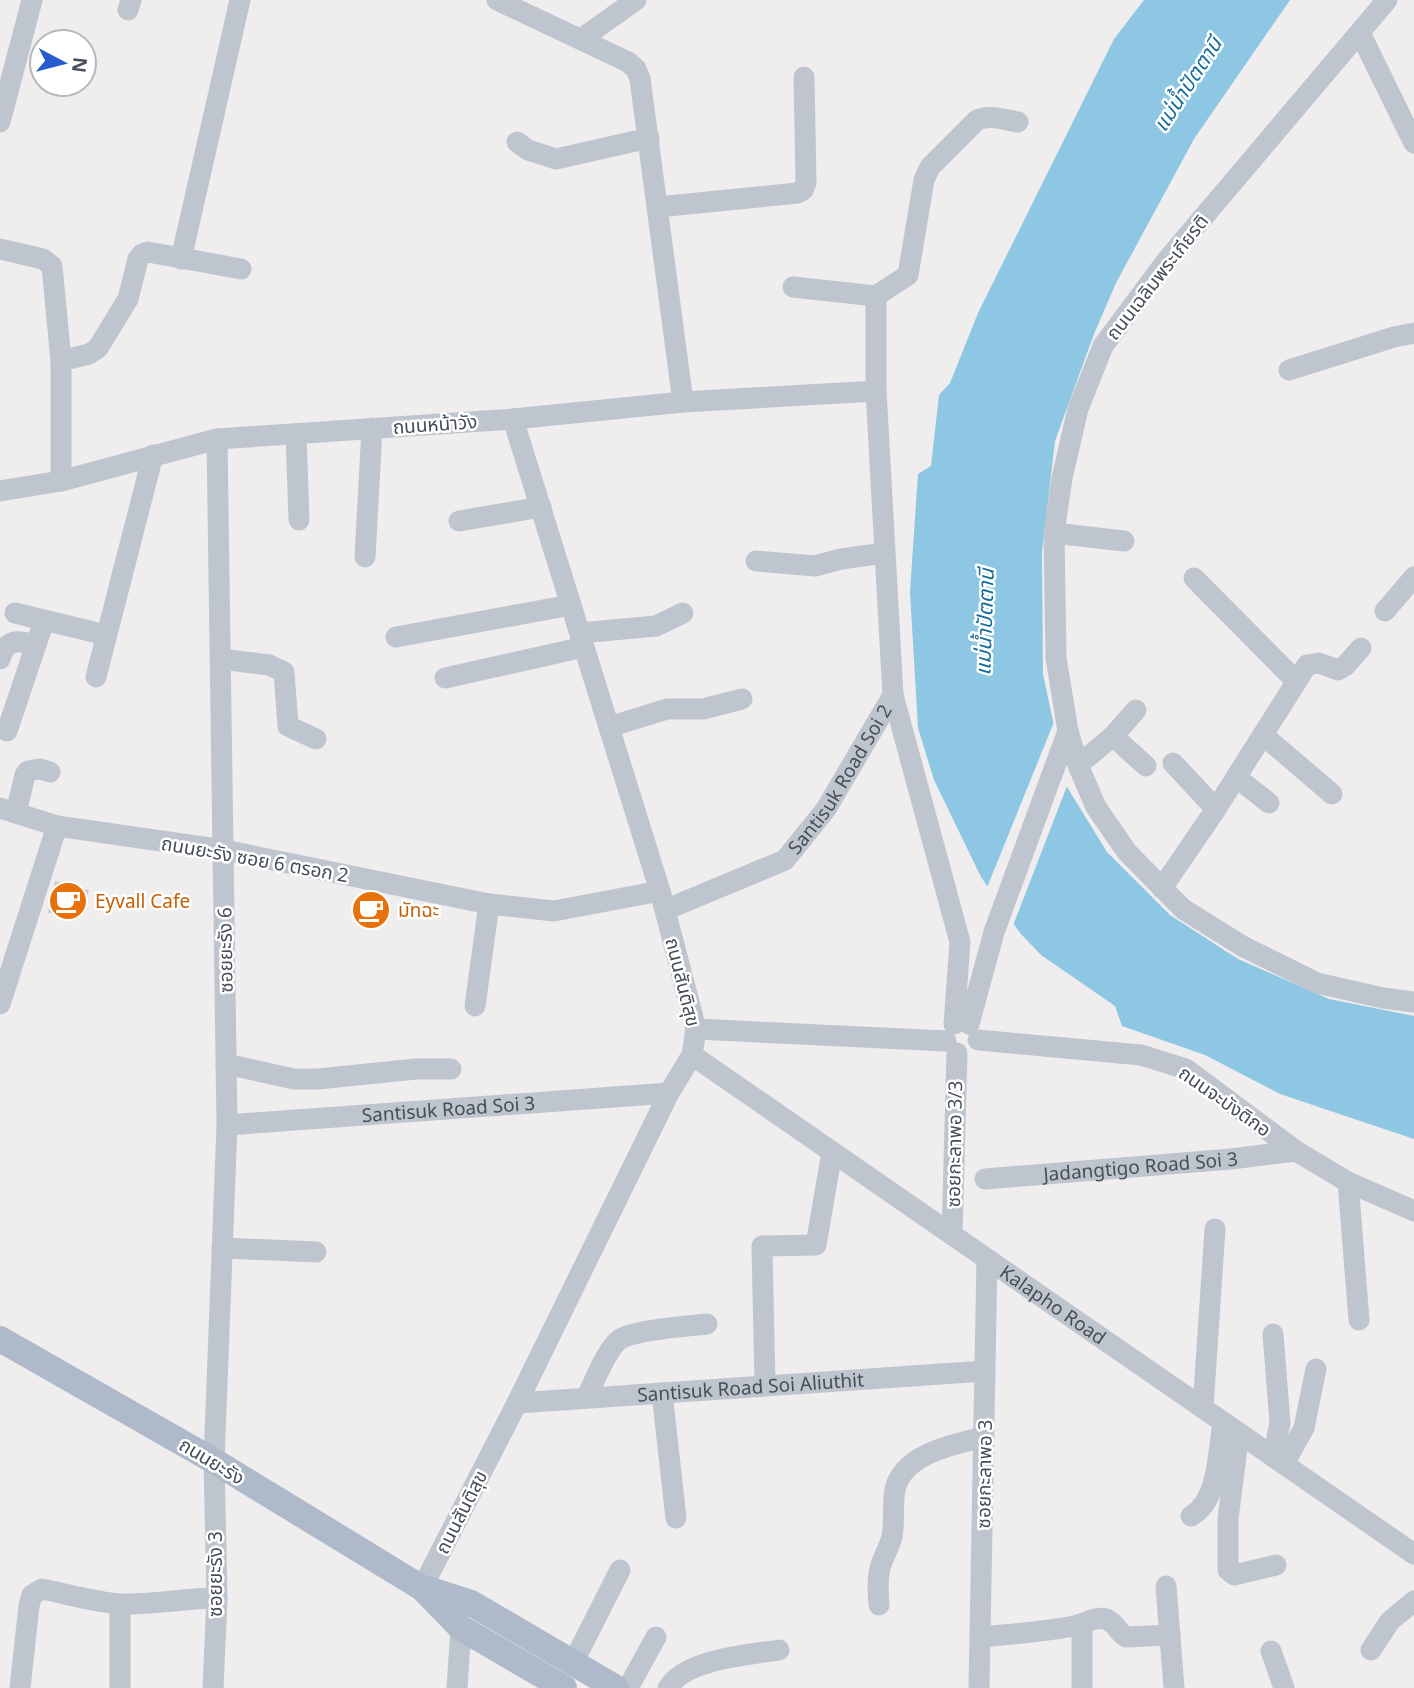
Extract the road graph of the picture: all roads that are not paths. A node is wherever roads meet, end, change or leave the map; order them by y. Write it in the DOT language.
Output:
graph roads {
  1 [pos="32,0"];
  2 [pos="240,0"];
  3 [pos="497,0"];
  4 [pos="636,0"];
  5 [pos="1387,0"];
  6 [pos="1360,33"];
  7 [pos="581,39"];
  8 [pos="804,77"];
  9 [pos="0,121"];
  10 [pos="1018,122"];
  11 [pos="649,138"];
  12 [pos="517,142"];
  13 [pos="1414,143"];
  14 [pos="658,207"];
  15 [pos="0,249"];
  16 [pos="181,259"];
  17 [pos="240,269"];
  18 [pos="793,287"];
  19 [pos="876,296"];
  20 [pos="1414,333"];
  21 [pos="61,360"];
  22 [pos="1289,370"];
  23 [pos="876,391"];
  24 [pos="683,402"];
  25 [pos="513,419"];
  26 [pos="372,428"];
  27 [pos="296,433"];
  28 [pos="217,439"];
  29 [pos="153,455"];
  30 [pos="61,481"];
  31 [pos="0,491"];
  32 [pos="541,507"];
  33 [pos="299,520"];
  34 [pos="460,521"];
  35 [pos="1054,533"];
  36 [pos="1124,541"];
  37 [pos="884,553"];
  38 [pos="365,557"];
  39 [pos="756,561"];
  40 [pos="1414,577"];
  41 [pos="1194,578"];
  42 [pos="572,605"];
  43 [pos="1385,611"];
  44 [pos="15,613"];
  45 [pos="683,613"];
  46 [pos="44,621"];
  47 [pos="106,635"];
  48 [pos="396,637"];
  49 [pos="582,640"];
  50 [pos="36,645"];
  51 [pos="1361,648"];
  52 [pos="0,659"];
  53 [pos="221,659"];
  54 [pos="96,677"];
  55 [pos="444,678"];
  56 [pos="1296,681"];
  57 [pos="893,695"];
  58 [pos="742,699"];
  59 [pos="1136,710"];
  60 [pos="609,727"];
  61 [pos="7,732"];
  62 [pos="1263,735"];
  63 [pos="1113,736"];
  64 [pos="1065,738"];
  65 [pos="316,739"];
  66 [pos="1172,763"];
  67 [pos="1078,765"];
  68 [pos="1146,766"];
  69 [pos="50,772"];
  70 [pos="1236,777"];
  71 [pos="1332,794"];
  72 [pos="1269,803"];
  73 [pos="1216,809"];
  74 [pos="8,810"];
  75 [pos="57,826"];
  76 [pos="223,850"];
  77 [pos="1162,888"];
  78 [pos="662,900"];
  79 [pos="489,904"];
  80 [pos="991,941"];
  81 [pos="960,942"];
  82 [pos="1414,1002"];
  83 [pos="0,1004"];
  84 [pos="475,1006"];
  85 [pos="696,1029"];
  86 [pos="961,1036"];
  87 [pos="692,1055"];
  88 [pos="226,1064"];
  89 [pos="451,1069"];
  90 [pos="669,1093"];
  91 [pos="227,1125"];
  92 [pos="1296,1151"];
  93 [pos="832,1152"];
  94 [pos="985,1179"];
  95 [pos="1348,1182"];
  96 [pos="1414,1211"];
  97 [pos="1215,1229"];
  98 [pos="952,1235"];
  99 [pos="222,1248"];
  100 [pos="316,1252"];
  101 [pos="987,1259"];
  102 [pos="1359,1320"];
  103 [pos="707,1324"];
  104 [pos="1273,1335"];
  105 [pos="0,1339"];
  106 [pos="1316,1369"];
  107 [pos="985,1371"];
  108 [pos="765,1385"];
  109 [pos="662,1393"];
  110 [pos="586,1398"];
  111 [pos="517,1403"];
  112 [pos="1203,1408"];
  113 [pos="1231,1428"];
  114 [pos="984,1437"];
  115 [pos="1278,1460"];
  116 [pos="214,1461"];
  117 [pos="1191,1516"];
  118 [pos="676,1518"];
  119 [pos="1414,1554"];
  120 [pos="1276,1565"];
  121 [pos="620,1570"];
  122 [pos="1166,1586"];
  123 [pos="422,1588"];
  124 [pos="216,1598"];
  125 [pos="1414,1601"];
  126 [pos="120,1604"];
  127 [pos="878,1605"];
  128 [pos="1082,1625"];
  129 [pos="461,1628"];
  130 [pos="1170,1635"];
  131 [pos="656,1637"];
  132 [pos="981,1637"];
  133 [pos="779,1650"];
  134 [pos="1371,1650"];
  135 [pos="1271,1651"];
  136 [pos="573,1663"];
  137 [pos="20,1688"];
  138 [pos="120,1688"];
  139 [pos="213,1688"];
  140 [pos="457,1688"];
  141 [pos="564,1688"];
  142 [pos="616,1688"];
  143 [pos="628,1688"];
  144 [pos="668,1688"];
  145 [pos="979,1688"];
  146 [pos="1082,1688"];
  147 [pos="1174,1688"];
  148 [pos="1284,1688"];
  1 -- 9 [label="street"];
  2 -- 16 [label="street"];
  3 -- 7 [label="street"];
  4 -- 7 [label="street"];
  5 -- 6 [label="street, ถนนเฉลิมพระเกียรติ"];
  6 -- 13 [label="street"];
  6 -- 35 [label="street, ถนนเฉลิมพระเกียรติ"];
  7 -- 11 [label="street"];
  8 -- 14 [label="street"];
  10 -- 19 [label="street"];
  11 -- 12 [label="street"];
  11 -- 14 [label="street"];
  14 -- 24 [label="street"];
  15 -- 21 [label="street"];
  16 -- 17 [label="street"];
  16 -- 21 [label="street"];
  18 -- 19 [label="street"];
  19 -- 23 [label="street"];
  20 -- 22 [label="street"];
  21 -- 30 [label="street"];
  23 -- 24 [label="street, ถนนหน้าวัง"];
  23 -- 37 [label="street"];
  24 -- 25 [label="street, ถนนหน้าวัง"];
  25 -- 26 [label="street, ถนนหน้าวัง"];
  25 -- 32 [label="street, ถนนสันติสุข"];
  26 -- 27 [label="street, ถนนหน้าวัง"];
  26 -- 38 [label="street"];
  27 -- 28 [label="street, ถนนหน้าวัง"];
  27 -- 33 [label="street"];
  28 -- 29 [label="street, ถนนหน้าวัง"];
  28 -- 53 [label="street, ซอยยะรัง 6"];
  29 -- 30 [label="street, ถนนหน้าวัง"];
  29 -- 47 [label="street"];
  30 -- 31 [label="street, ถนนหน้าวัง"];
  32 -- 34 [label="street"];
  32 -- 42 [label="street, ถนนสันติสุข"];
  35 -- 36 [label="street"];
  35 -- 64 [label="street, ถนนเฉลิมพระเกียรติ"];
  37 -- 39 [label="street"];
  37 -- 57 [label="street"];
  40 -- 43 [label="street"];
  41 -- 56 [label="street"];
  42 -- 48 [label="street"];
  42 -- 49 [label="street, ถนนสันติสุข"];
  44 -- 46 [label="street"];
  45 -- 49 [label="street"];
  46 -- 47 [label="street"];
  46 -- 50 [label="street"];
  47 -- 54 [label="street"];
  49 -- 55 [label="street"];
  49 -- 60 [label="street, ถนนสันติสุข"];
  50 -- 52 [label="street"];
  50 -- 61 [label="street"];
  51 -- 56 [label="street"];
  53 -- 65 [label="street"];
  53 -- 76 [label="street, ซอยยะรัง 6"];
  56 -- 62 [label="street"];
  57 -- 78 [label="street, Santisuk Road Soi 2"];
  57 -- 81 [label="street"];
  58 -- 60 [label="street"];
  59 -- 63 [label="street"];
  60 -- 78 [label="street, ถนนสันติสุข"];
  62 -- 70 [label="street"];
  62 -- 71 [label="street"];
  63 -- 67 [label="street"];
  63 -- 68 [label="street"];
  64 -- 67 [label="street, ถนนเฉลิมพระเกียรติ"];
  64 -- 80 [label="street"];
  66 -- 73 [label="street"];
  67 -- 77 [label="street, ถนนเฉลิมพระเกียรติ"];
  69 -- 74 [label="street"];
  70 -- 72 [label="street"];
  70 -- 73 [label="street"];
  73 -- 77 [label="street"];
  74 -- 75 [label="street, ถนนยะรัง ซอย 6 ตรอก 2"];
  75 -- 76 [label="street, ถนนยะรัง ซอย 6 ตรอก 2"];
  75 -- 83 [label="street"];
  76 -- 79 [label="street, ถนนยะรัง ซอย 6 ตรอก 2"];
  76 -- 88 [label="street, ซอยยะรัง 6"];
  77 -- 82 [label="street, ถนนเฉลิมพระเกียรติ"];
  78 -- 79 [label="street, ถนนยะรัง ซอย 6 ตรอก 2"];
  78 -- 85 [label="street, ถนนสันติสุข"];
  79 -- 84 [label="street"];
  80 -- 81 [label="street"];
  80 -- 86 [label="street"];
  81 -- 86 [label="street"];
  85 -- 86 [label="street, ถนนจะบังติกอ"];
  85 -- 87 [label="street, ถนนสันติสุข"];
  86 -- 92 [label="street, ถนนจะบังติกอ"];
  86 -- 98 [label="street, ซอยกะลาพอ 3/3"];
  87 -- 90 [label="street, ถนนสันติสุข"];
  87 -- 93 [label="street, Kalapho Road"];
  88 -- 89 [label="street"];
  88 -- 91 [label="street, ซอยยะรัง 6"];
  90 -- 91 [label="street, Santisuk Road Soi 3"];
  90 -- 111 [label="street, ถนนสันติสุข"];
  91 -- 99 [label="street, ซอยยะรัง 6"];
  92 -- 94 [label="street, Jadangtigo Road Soi 3"];
  92 -- 95 [label="street, ถนนจะบังติกอ"];
  93 -- 98 [label="street, Kalapho Road"];
  93 -- 108 [label="street"];
  95 -- 96 [label="street, ถนนจะบังติกอ"];
  95 -- 102 [label="street"];
  97 -- 112 [label="street"];
  98 -- 101 [label="street, Kalapho Road"];
  99 -- 100 [label="street"];
  99 -- 116 [label="street, ซอยยะรัง 6"];
  101 -- 107 [label="street, ซอยกะลาพอ 3"];
  101 -- 112 [label="street, Kalapho Road"];
  103 -- 110 [label="street"];
  104 -- 115 [label="street"];
  105 -- 116 [label="main road, ถนนยะรัง"];
  106 -- 115 [label="street"];
  107 -- 108 [label="street, Santisuk Road Soi Aliuthit"];
  107 -- 114 [label="street, ซอยกะลาพอ 3"];
  108 -- 109 [label="street, Santisuk Road Soi Aliuthit"];
  109 -- 110 [label="street, Santisuk Road Soi Aliuthit"];
  109 -- 118 [label="street"];
  110 -- 111 [label="street, Santisuk Road Soi Aliuthit"];
  111 -- 123 [label="street, ถนนสันติสุข"];
  112 -- 113 [label="street, Kalapho Road"];
  113 -- 115 [label="street, Kalapho Road"];
  113 -- 117 [label="street"];
  113 -- 120 [label="street"];
  114 -- 127 [label="street"];
  114 -- 132 [label="street, ซอยกะลาพอ 3"];
  115 -- 119 [label="street, Kalapho Road"];
  116 -- 123 [label="main road, ถนนยะรัง"];
  116 -- 124 [label="street, ซอยยะรัง 3"];
  121 -- 136 [label="street"];
  122 -- 130 [label="street"];
  123 -- 129 [label="main road, ถนนยะรัง"];
  123 -- 136 [label="main road, ถนนยะรัง"];
  124 -- 126 [label="street"];
  124 -- 139 [label="street, ซอยยะรัง 3"];
  125 -- 134 [label="street"];
  126 -- 137 [label="street"];
  126 -- 138 [label="street"];
  128 -- 130 [label="street"];
  128 -- 132 [label="street"];
  128 -- 146 [label="street"];
  129 -- 140 [label="street"];
  129 -- 141 [label="main road, ถนนยะรัง"];
  130 -- 147 [label="street"];
  131 -- 143 [label="street"];
  132 -- 145 [label="street, ซอยกะลาพอ 3"];
  133 -- 144 [label="street"];
  135 -- 148 [label="street"];
  136 -- 142 [label="main road, ถนนยะรัง"];
}
